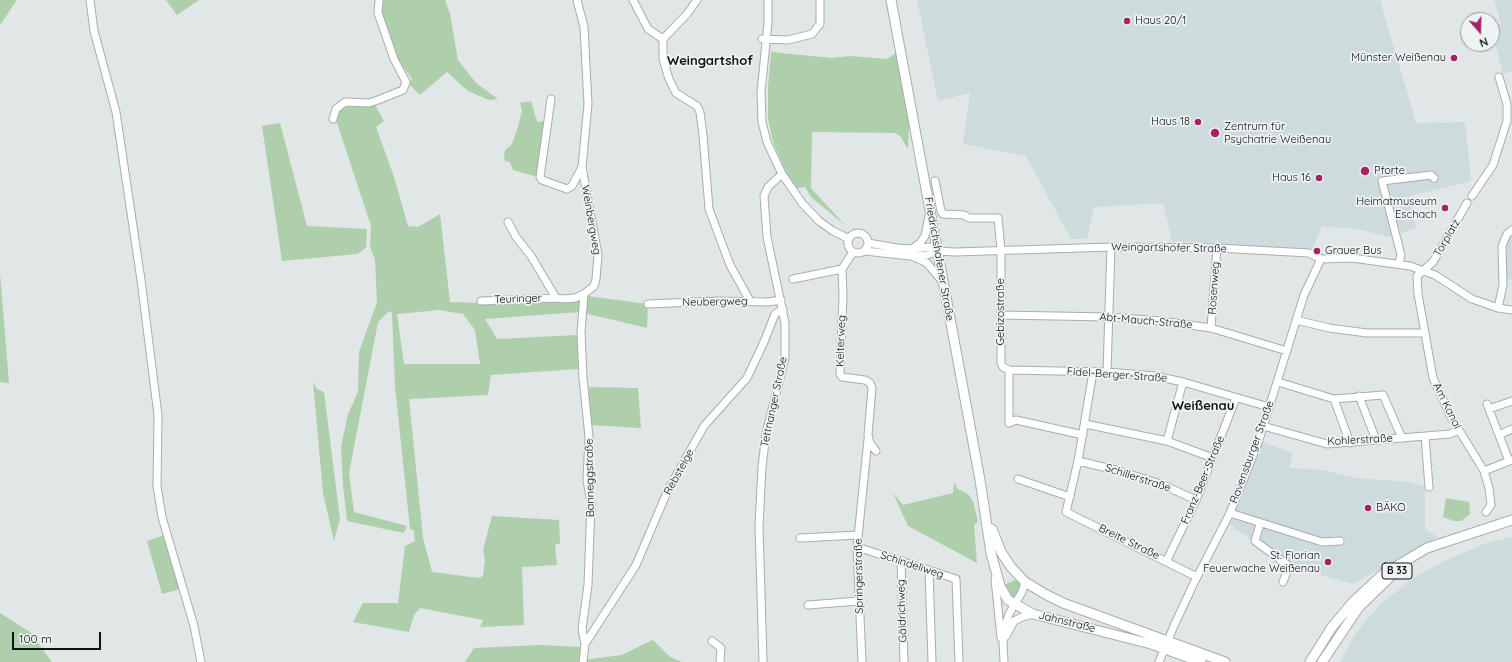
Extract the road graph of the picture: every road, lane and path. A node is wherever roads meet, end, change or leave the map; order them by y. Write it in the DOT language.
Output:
graph roads {
  1 [pos="90,0"];
  2 [pos="379,0"];
  3 [pos="577,0"];
  4 [pos="633,0"];
  5 [pos="697,0"];
  6 [pos="768,0"];
  7 [pos="820,0"];
  8 [pos="891,0"];
  9 [pos="663,39"];
  10 [pos="764,39"];
  11 [pos="1499,77"];
  12 [pos="551,99"];
  13 [pos="333,119"];
  14 [pos="582,167"];
  15 [pos="782,174"];
  16 [pos="1434,178"];
  17 [pos="935,181"];
  18 [pos="1472,196"];
  19 [pos="1467,203"];
  20 [pos="930,210"];
  21 [pos="508,222"];
  22 [pos="1512,230"];
  23 [pos="849,239"];
  24 [pos="868,243"];
  25 [pos="1111,247"];
  26 [pos="1217,248"];
  27 [pos="1001,250"];
  28 [pos="865,251"];
  29 [pos="938,251"];
  30 [pos="853,252"];
  31 [pos="911,252"];
  32 [pos="1321,259"];
  33 [pos="1399,263"];
  34 [pos="842,269"];
  35 [pos="1424,271"];
  36 [pos="793,279"];
  37 [pos="942,282"];
  38 [pos="584,294"];
  39 [pos="556,298"];
  40 [pos="781,300"];
  41 [pos="481,301"];
  42 [pos="750,301"];
  43 [pos="648,304"];
  44 [pos="1498,308"];
  45 [pos="783,310"];
  46 [pos="1512,310"];
  47 [pos="1001,315"];
  48 [pos="1109,317"];
  49 [pos="1296,320"];
  50 [pos="1211,328"];
  51 [pos="1424,333"];
  52 [pos="1287,351"];
  53 [pos="1009,370"];
  54 [pos="1093,372"];
  55 [pos="1106,372"];
  56 [pos="1183,382"];
  57 [pos="1278,382"];
  58 [pos="1359,396"];
  59 [pos="1236,398"];
  60 [pos="1334,399"];
  61 [pos="1512,400"];
  62 [pos="1269,408"];
  63 [pos="1085,424"];
  64 [pos="1263,426"];
  65 [pos="1512,429"];
  66 [pos="1458,430"];
  67 [pos="868,435"];
  68 [pos="1083,435"];
  69 [pos="1498,435"];
  70 [pos="1425,436"];
  71 [pos="1402,438"];
  72 [pos="1376,440"];
  73 [pos="1167,441"];
  74 [pos="1350,443"];
  75 [pos="876,451"];
  76 [pos="1213,458"];
  77 [pos="1078,460"];
  78 [pos="1511,461"];
  79 [pos="1484,470"];
  80 [pos="1018,479"];
  81 [pos="1429,487"];
  82 [pos="864,490"];
  83 [pos="1070,497"];
  84 [pos="1196,500"];
  85 [pos="1230,512"];
  86 [pos="1486,512"];
  87 [pos="987,518"];
  88 [pos="1512,520"];
  89 [pos="1260,524"];
  90 [pos="858,535"];
  91 [pos="800,538"];
  92 [pos="1340,541"];
  93 [pos="1445,543"];
  94 [pos="857,547"];
  95 [pos="901,560"];
  96 [pos="1167,560"];
  97 [pos="994,567"];
  98 [pos="929,570"];
  99 [pos="1197,577"];
  100 [pos="1025,582"];
  101 [pos="1283,582"];
  102 [pos="860,601"];
  103 [pos="808,605"];
  104 [pos="1015,605"];
  105 [pos="1033,614"];
  106 [pos="1167,640"];
  107 [pos="712,641"];
  108 [pos="585,644"];
  109 [pos="1003,644"];
  110 [pos="1164,649"];
  111 [pos="201,662"];
  112 [pos="583,662"];
  113 [pos="720,662"];
  114 [pos="763,662"];
  115 [pos="862,662"];
  116 [pos="904,662"];
  117 [pos="932,662"];
  118 [pos="958,662"];
  119 [pos="1004,662"];
  120 [pos="1159,662"];
  121 [pos="1201,662"];
  122 [pos="1225,662"];
  123 [pos="1310,662"];
  124 [pos="1322,662"];
  1 -- 111 [label="street"];
  2 -- 13 [label="street"];
  3 -- 14 [label="street, Weinbergweg"];
  4 -- 9 [label="street"];
  5 -- 9 [label="street"];
  6 -- 10 [label="street"];
  7 -- 10 [label="street"];
  8 -- 20 [label="main road, Friedrichshafener Straße"];
  9 -- 42 [label="street"];
  10 -- 15 [label="street"];
  11 -- 18 [label="street"];
  12 -- 14 [label="street, Weinbergweg"];
  14 -- 38 [label="street, Weinbergweg"];
  15 -- 23 [label="street"];
  15 -- 40 [label="street, Tettnanger Straße"];
  16 -- 33 [label="street"];
  17 -- 27 [label="street, Gebizostraße"];
  19 -- 35 [label="street, Torplatz"];
  20 -- 29 [label="main road, Friedrichshafener Straße"];
  20 -- 31 [label="street"];
  21 -- 39 [label="street"];
  22 -- 44 [label="street"];
  23 -- 24 [label="street"];
  23 -- 30 [label="street"];
  24 -- 28 [label="street"];
  24 -- 31 [label="street"];
  25 -- 26 [label="street, Weingartshofer Straße"];
  25 -- 27 [label="street, Weingartshofer Straße"];
  25 -- 48 [label="street"];
  26 -- 32 [label="street, Weingartshofer Straße"];
  26 -- 50 [label="street, Rosenweg"];
  27 -- 29 [label="street, Weingartshofer Straße"];
  27 -- 47 [label="street, Gebizostraße"];
  28 -- 30 [label="street"];
  28 -- 31 [label="street"];
  29 -- 31 [label="street"];
  29 -- 37 [label="main road, Friedrichshafener Straße"];
  30 -- 34 [label="street"];
  31 -- 37 [label="street"];
  32 -- 33 [label="street, Weingartshofer Straße"];
  32 -- 49 [label="street, Ravensburger Straße"];
  33 -- 35 [label="street, Weingartshofer Straße"];
  34 -- 36 [label="street"];
  34 -- 67 [label="street, Kelterweg"];
  35 -- 44 [label="street, Weingartshofer Straße"];
  35 -- 51 [label="street, Am Kanal"];
  37 -- 87 [label="main road, Friedrichshafener Straße"];
  38 -- 39 [label="street"];
  38 -- 108 [label="street, Banneggstraße"];
  39 -- 41 [label="street, Teuringer"];
  40 -- 42 [label="street, Neubergweg"];
  40 -- 45 [label="street, Tettnanger Straße"];
  42 -- 43 [label="street, Neubergweg"];
  44 -- 46 [label="street, Weingartshofer Straße"];
  45 -- 108 [label="street, Rebsteige"];
  45 -- 114 [label="street, Tettnanger Straße"];
  47 -- 48 [label="street, Abt-Mauch-Straße"];
  47 -- 53 [label="street, Gebizostraße"];
  48 -- 50 [label="street, Abt-Mauch-Straße"];
  48 -- 55 [label="street"];
  49 -- 51 [label="street"];
  49 -- 52 [label="street, Ravensburger Straße"];
  50 -- 52 [label="street, Abt-Mauch-Straße"];
  51 -- 66 [label="street, Am Kanal"];
  52 -- 57 [label="street, Ravensburger Straße"];
  53 -- 54 [label="street, Fidel-Berger-Straße"];
  53 -- 68 [label="street"];
  54 -- 55 [label="street, Fidel-Berger-Straße"];
  54 -- 63 [label="street"];
  55 -- 56 [label="street, Fidel-Berger-Straße"];
  56 -- 59 [label="street, Fidel-Berger-Straße"];
  56 -- 73 [label="street"];
  57 -- 60 [label="street"];
  57 -- 62 [label="street, Ravensburger Straße"];
  58 -- 60 [label="street"];
  58 -- 71 [label="street"];
  58 -- 72 [label="street"];
  59 -- 62 [label="street, Fidel-Berger-Straße"];
  59 -- 76 [label="street, Franz-Beer-Straße"];
  60 -- 74 [label="street"];
  61 -- 69 [label="street"];
  62 -- 64 [label="street, Ravensburger Straße"];
  63 -- 68 [label="street"];
  63 -- 73 [label="street"];
  64 -- 74 [label="street, Kohlerstraße"];
  64 -- 85 [label="street, Ravensburger Straße"];
  65 -- 69 [label="street"];
  66 -- 70 [label="street, Kohlerstraße"];
  66 -- 79 [label="street, Am Kanal"];
  67 -- 75 [label="street"];
  67 -- 82 [label="street, Kelterweg"];
  68 -- 77 [label="street"];
  69 -- 78 [label="street"];
  70 -- 71 [label="street, Kohlerstraße"];
  70 -- 81 [label="street"];
  71 -- 72 [label="street, Kohlerstraße"];
  72 -- 74 [label="street, Kohlerstraße"];
  73 -- 76 [label="street"];
  76 -- 84 [label="street, Franz-Beer-Straße"];
  77 -- 83 [label="street"];
  77 -- 84 [label="street, Schillerstraße"];
  78 -- 79 [label="street"];
  79 -- 86 [label="street, Am Kanal"];
  80 -- 83 [label="street"];
  82 -- 90 [label="street, Springerstraße"];
  83 -- 96 [label="street, Breite Straße"];
  84 -- 96 [label="street, Franz-Beer-Straße"];
  85 -- 89 [label="street"];
  85 -- 99 [label="street, Ravensburger Straße"];
  87 -- 97 [label="main road, Friedrichshafener Straße"];
  87 -- 100 [label="main road, Friedrichshafener Straße"];
  88 -- 93 [label="main road, B 33"];
  89 -- 92 [label="street"];
  89 -- 101 [label="street"];
  90 -- 91 [label="street"];
  90 -- 94 [label="street, Springerstraße"];
  93 -- 123 [label="main road, B 33"];
  93 -- 124 [label="main road, B 33"];
  94 -- 95 [label="street, Schindeliweg"];
  94 -- 102 [label="street, Springerstraße"];
  95 -- 98 [label="street, Schindeliweg"];
  95 -- 116 [label="street, Gäldrichweg"];
  96 -- 99 [label="street, Breite Straße"];
  97 -- 104 [label="main road, Jahnstraße"];
  97 -- 109 [label="street"];
  98 -- 117 [label="street"];
  98 -- 118 [label="street, Schindeliweg"];
  99 -- 106 [label="street, Ravensburger Straße"];
  100 -- 104 [label="street"];
  100 -- 106 [label="main road, Jahnstraße"];
  102 -- 103 [label="street"];
  102 -- 115 [label="street, Springerstraße"];
  104 -- 105 [label="main road, Jahnstraße"];
  104 -- 109 [label="street"];
  105 -- 109 [label="street"];
  105 -- 110 [label="main road, Jahnstraße"];
  106 -- 110 [label="street"];
  106 -- 122 [label="main road, Jahnstraße"];
  107 -- 113 [label="street"];
  108 -- 112 [label="street, Banneggstraße"];
  109 -- 119 [label="street"];
  110 -- 120 [label="street"];
  110 -- 121 [label="main road, Jahnstraße"];
}
